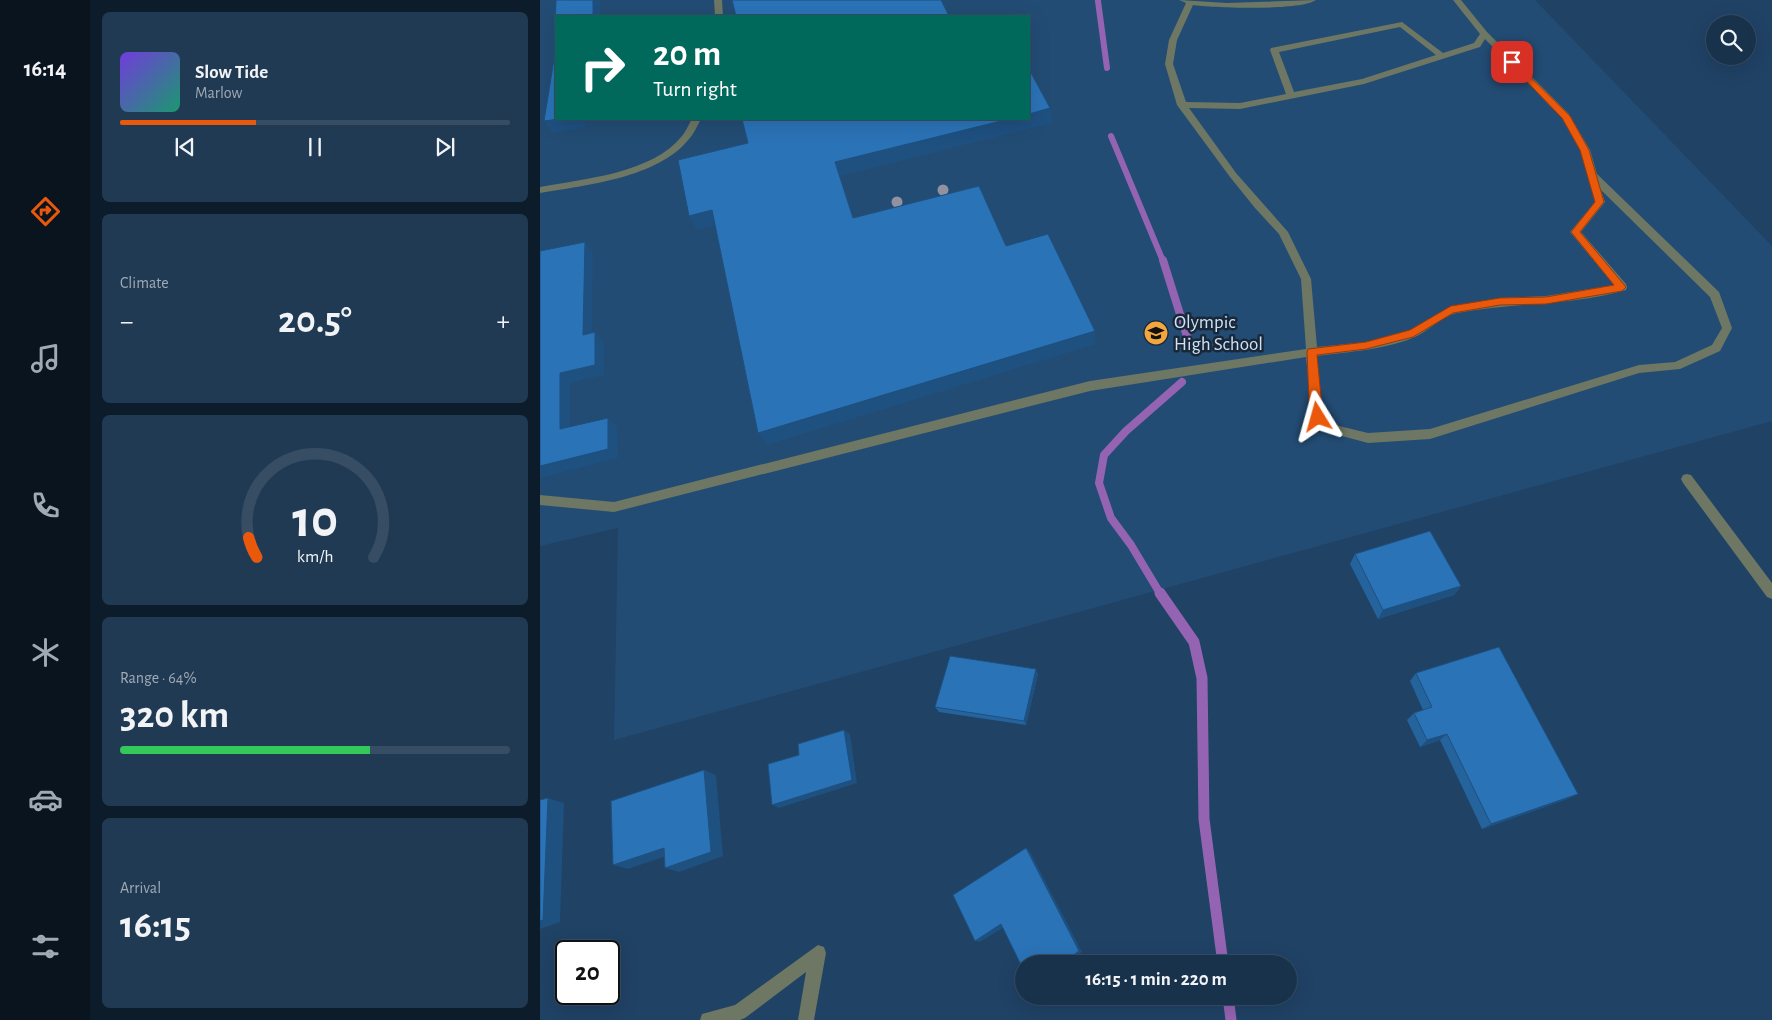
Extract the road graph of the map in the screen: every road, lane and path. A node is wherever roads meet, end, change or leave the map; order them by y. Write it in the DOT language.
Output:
graph roads {
  1 [pos="718,0"];
  2 [pos="1312,0"];
  3 [pos="1457,0"];
  4 [pos="1186,1"];
  5 [pos="719,15"];
  6 [pos="1484,34"];
  7 [pos="1442,56"];
  8 [pos="1290,96"];
  9 [pos="1182,105"];
  10 [pos="696,120"];
  11 [pos="1592,174"];
  12 [pos="540,190"];
  13 [pos="1312,352"];
  14 [pos="1687,479"];
  15 [pos="540,500"];
  16 [pos="1772,593"];
  17 [pos="708,1020"];
  18 [pos="806,1020"];
  1 -- 5 [label="street"];
  2 -- 4 [label="street"];
  3 -- 6 [label="street"];
  4 -- 9 [label="street"];
  6 -- 7 [label="street"];
  6 -- 11 [label="street"];
  7 -- 8 [label="street"];
  7 -- 8 [label="street"];
  8 -- 9 [label="street"];
  9 -- 13 [label="street"];
  10 -- 12 [label="street"];
  11 -- 13 [label="street"];
  11 -- 13 [label="street"];
  13 -- 15 [label="street"];
  14 -- 16 [label="street"];
  17 -- 18 [label="street"];
}
